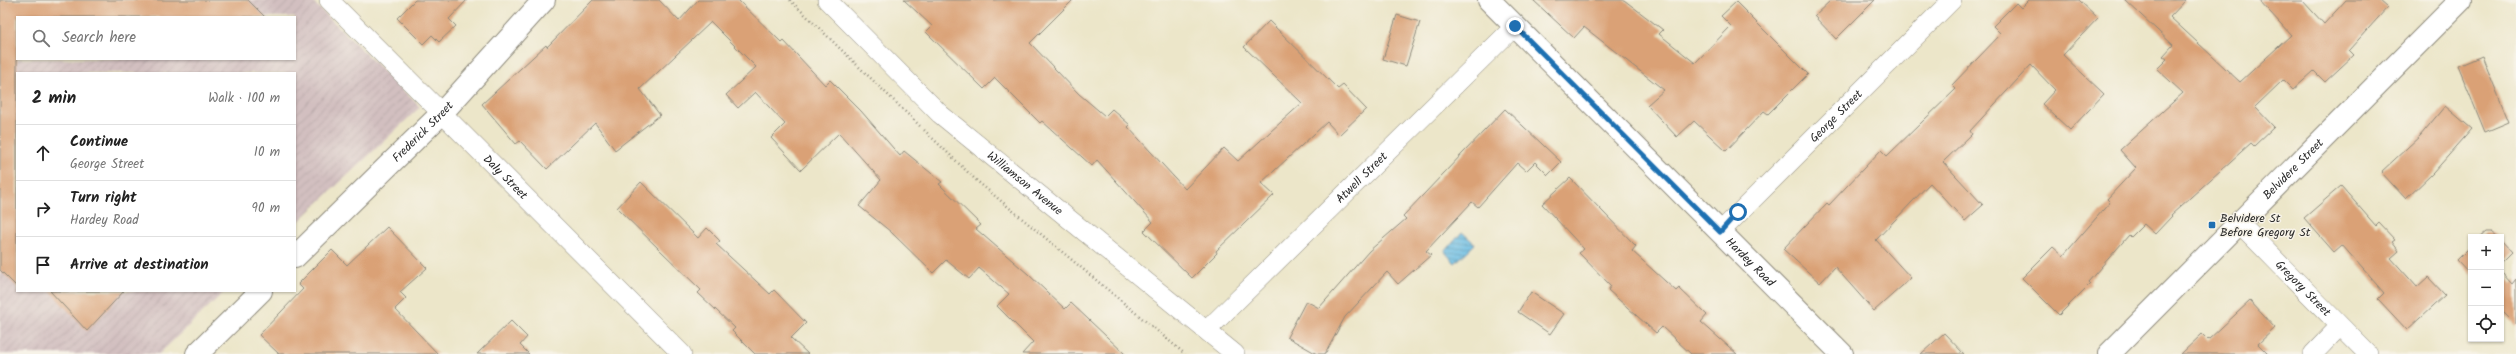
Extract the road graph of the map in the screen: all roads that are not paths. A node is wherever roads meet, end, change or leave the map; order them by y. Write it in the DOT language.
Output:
graph roads {
  1 [pos="329,0"];
  2 [pos="544,0"];
  3 [pos="827,0"];
  4 [pos="1489,0"];
  5 [pos="1952,0"];
  6 [pos="2460,0"];
  7 [pos="1515,26"];
  8 [pos="441,114"];
  9 [pos="2238,222"];
  10 [pos="1720,232"];
  11 [pos="296,256"];
  12 [pos="260,292"];
  13 [pos="2340,326"];
  14 [pos="1207,330"];
  15 [pos="197,354"];
  16 [pos="682,354"];
  17 [pos="1235,354"];
  18 [pos="1842,354"];
  19 [pos="2109,354"];
  20 [pos="2313,354"];
  21 [pos="2368,354"];
  1 -- 8 [label="street, Daly Street"];
  2 -- 8 [label="street, Frederick Street"];
  3 -- 14 [label="street, Williamson Avenue"];
  4 -- 7 [label="street, Hardey Road"];
  5 -- 10 [label="street, George Street"];
  6 -- 9 [label="street, Belvidere Street"];
  7 -- 10 [label="street, Hardey Road"];
  7 -- 14 [label="street, Atwell Street"];
  8 -- 11 [label="street, Frederick Street"];
  8 -- 16 [label="street, Daly Street"];
  9 -- 13 [label="street, Gregory Street"];
  9 -- 19 [label="street, Belvidere Street"];
  10 -- 18 [label="street, Hardey Road"];
  12 -- 15 [label="street"];
  13 -- 20 [label="street"];
  13 -- 21 [label="street, Gregory Street"];
  14 -- 17 [label="street, Williamson Avenue"];
}
